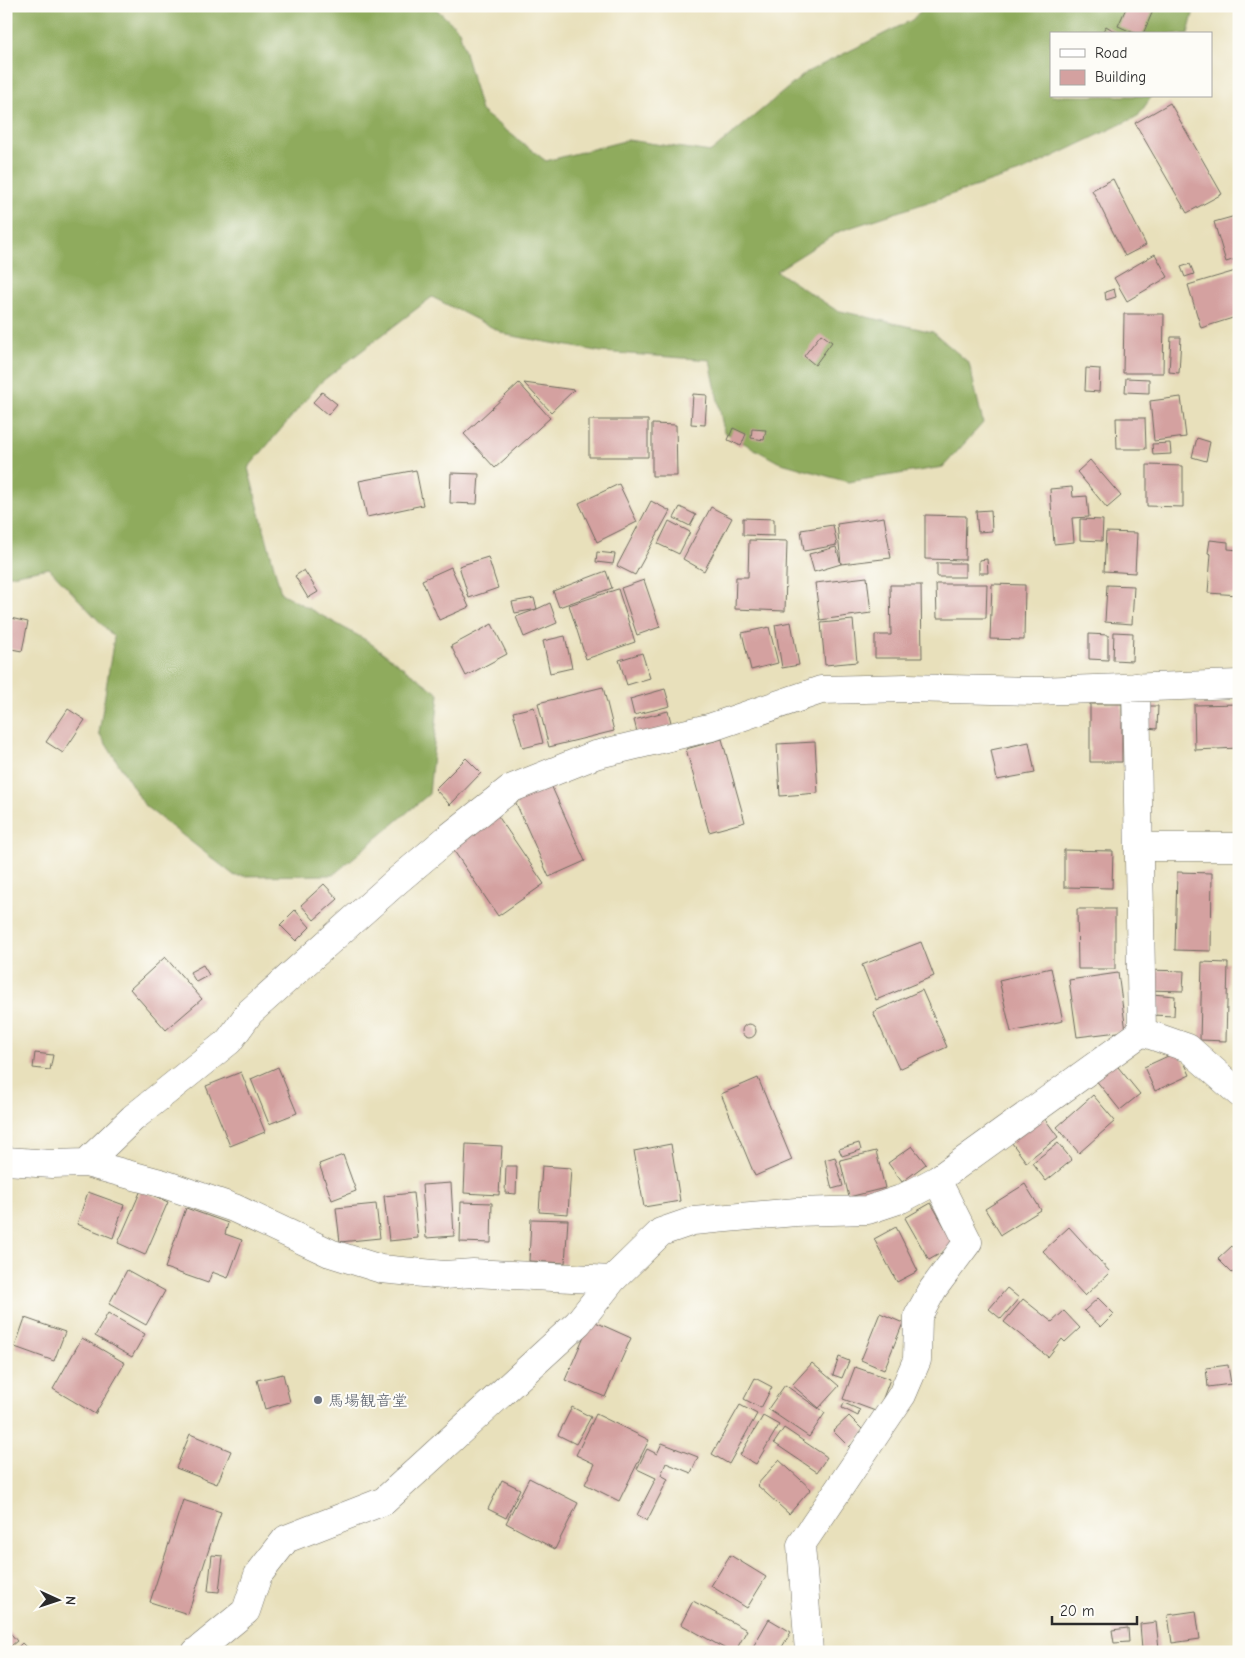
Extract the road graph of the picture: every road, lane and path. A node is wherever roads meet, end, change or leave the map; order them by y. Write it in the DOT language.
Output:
graph roads {
  1 [pos="1239,684"];
  2 [pos="1136,687"];
  3 [pos="1139,847"];
  4 [pos="1239,847"];
  5 [pos="1142,1032"];
  6 [pos="1239,1093"];
  7 [pos="6,1161"];
  8 [pos="86,1163"];
  9 [pos="937,1180"];
  10 [pos="612,1280"];
  11 [pos="196,1652"];
  12 [pos="809,1652"];
  1 -- 2 [label="street"];
  2 -- 3 [label="street"];
  2 -- 8 [label="street"];
  3 -- 4 [label="street"];
  3 -- 5 [label="street"];
  5 -- 6 [label="street"];
  5 -- 9 [label="street"];
  7 -- 8 [label="street"];
  8 -- 10 [label="street"];
  9 -- 10 [label="street"];
  9 -- 12 [label="street"];
  10 -- 11 [label="street"];
}
